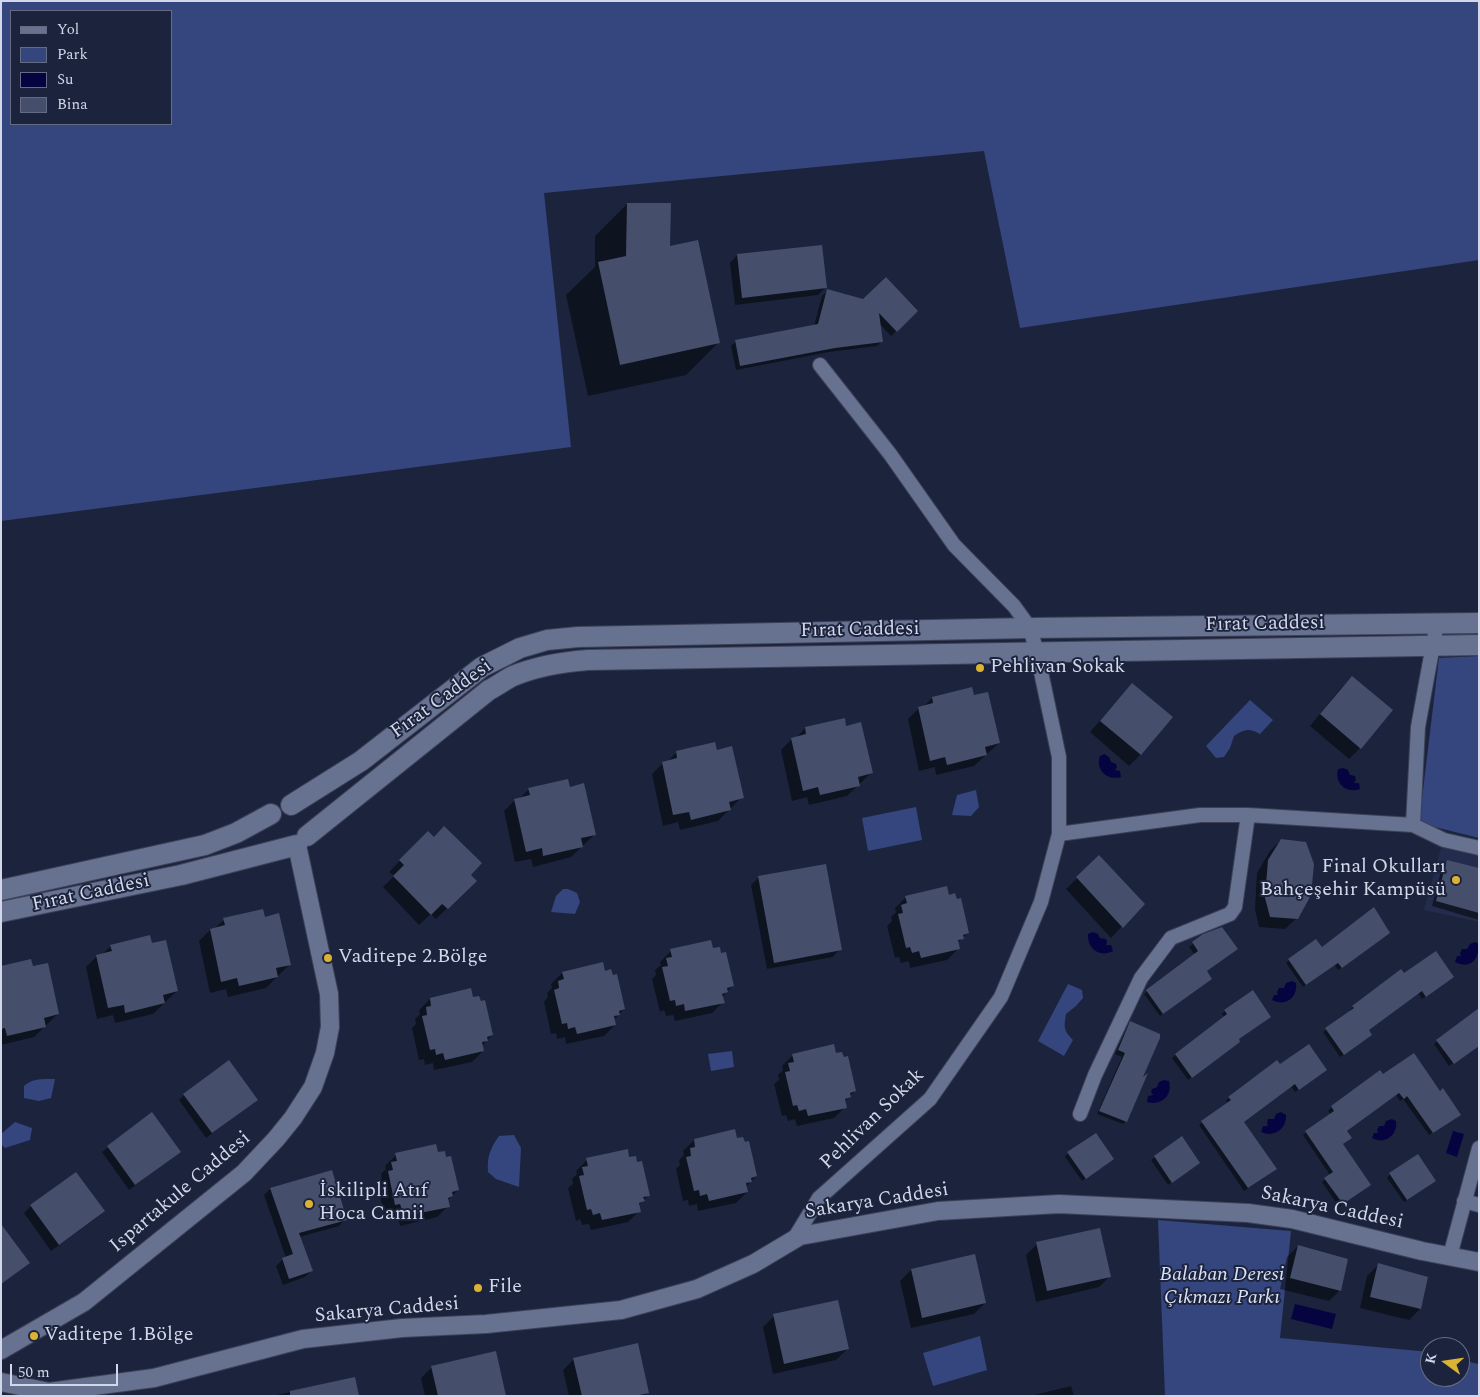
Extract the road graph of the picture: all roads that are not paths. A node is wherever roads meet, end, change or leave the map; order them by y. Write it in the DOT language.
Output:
graph roads {
  1 [pos="820,365"];
  2 [pos="1437,623"];
  3 [pos="1479,623"];
  4 [pos="1030,628"];
  5 [pos="1432,645"];
  6 [pos="1479,645"];
  7 [pos="1037,653"];
  8 [pos="291,805"];
  9 [pos="271,814"];
  10 [pos="1248,816"];
  11 [pos="1413,825"];
  12 [pos="1059,834"];
  13 [pos="302,840"];
  14 [pos="1479,848"];
  15 [pos="1,890"];
  16 [pos="1,912"];
  17 [pos="1080,1114"];
  18 [pos="1479,1148"];
  19 [pos="1464,1201"];
  20 [pos="1479,1205"];
  21 [pos="794,1239"];
  22 [pos="1450,1256"];
  23 [pos="1479,1262"];
  24 [pos="1,1350"];
  25 [pos="1,1382"];
  1 -- 4 [label="street"];
  2 -- 3 [label="main road, Fırat Caddesi"];
  2 -- 4 [label="main road, Fırat Caddesi"];
  2 -- 5 [label="street"];
  4 -- 7 [label="street, Pehlivan Sokak"];
  4 -- 8 [label="main road, Fırat Caddesi"];
  5 -- 6 [label="main road, Fırat Caddesi"];
  5 -- 7 [label="main road, Fırat Caddesi"];
  5 -- 11 [label="street"];
  7 -- 12 [label="street, Pehlivan Sokak"];
  7 -- 13 [label="main road, Fırat Caddesi"];
  8 -- 9 [label="main road"];
  8 -- 13 [label="main road"];
  9 -- 13 [label="main road"];
  9 -- 15 [label="main road, Fırat Caddesi"];
  10 -- 11 [label="street"];
  10 -- 12 [label="street"];
  10 -- 17 [label="street"];
  11 -- 14 [label="street"];
  12 -- 21 [label="street, Pehlivan Sokak"];
  13 -- 16 [label="main road, Fırat Caddesi"];
  13 -- 24 [label="street, Ispartakule Caddesi"];
  18 -- 19 [label="street"];
  19 -- 20 [label="street"];
  19 -- 22 [label="street"];
  21 -- 22 [label="street, Sakarya Caddesi"];
  21 -- 25 [label="street, Sakarya Caddesi"];
  22 -- 23 [label="street, Sakarya Caddesi"];
}
